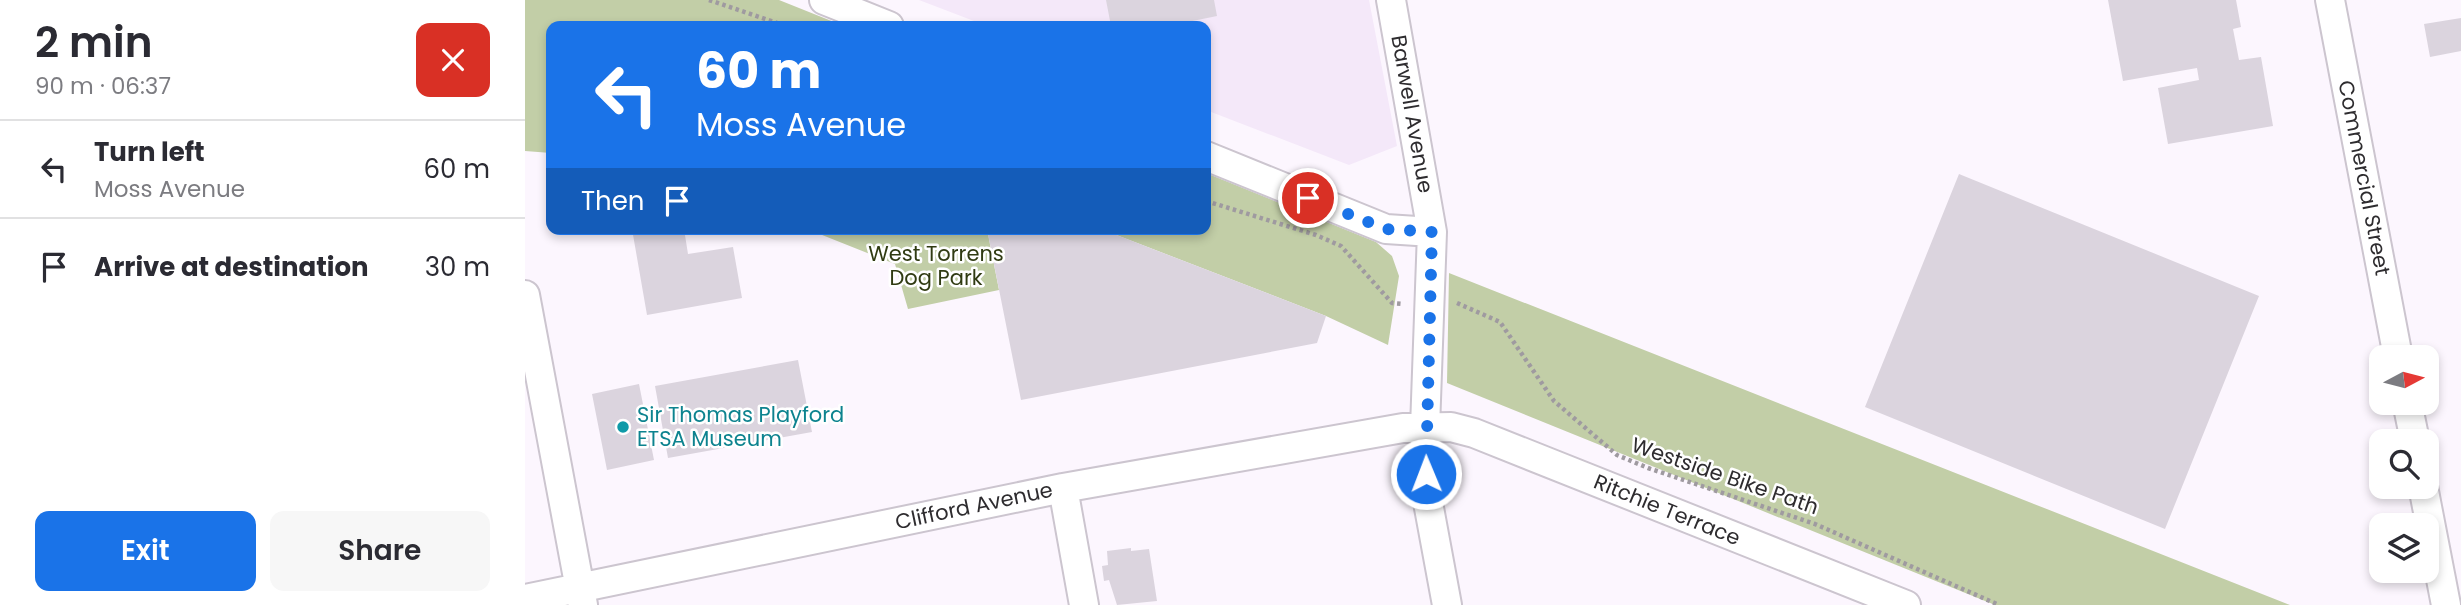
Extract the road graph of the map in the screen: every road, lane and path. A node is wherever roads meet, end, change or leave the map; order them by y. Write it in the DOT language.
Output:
graph roads {
  1 [pos="709,0"];
  2 [pos="824,0"];
  3 [pos="1391,0"];
  4 [pos="2330,0"];
  5 [pos="771,21"];
  6 [pos="876,21"];
  7 [pos="1211,158"];
  8 [pos="1211,203"];
  9 [pos="1432,232"];
  10 [pos="525,295"];
  11 [pos="1416,304"];
  12 [pos="1447,304"];
  13 [pos="2396,345"];
  14 [pos="1425,428"];
  15 [pos="1063,488"];
  16 [pos="2426,499"];
  17 [pos="582,597"];
  18 [pos="525,599"];
  19 [pos="1084,605"];
  20 [pos="1447,605"];
  21 [pos="1906,605"];
  22 [pos="1999,605"];
  23 [pos="2446,605"];
  1 -- 5 [label="path"];
  2 -- 6 [label="street"];
  3 -- 9 [label="street, Barwell Avenue"];
  4 -- 13 [label="street, Commercial Street"];
  7 -- 9 [label="street"];
  8 -- 11 [label="path"];
  9 -- 14 [label="street, Barwell Avenue"];
  10 -- 17 [label="street"];
  12 -- 22 [label="path, Westside Bike Path"];
  14 -- 15 [label="street, Clifford Avenue"];
  14 -- 20 [label="street, Barwell Avenue"];
  14 -- 21 [label="street, Ritchie Terrace"];
  15 -- 17 [label="street, Clifford Avenue"];
  15 -- 19 [label="street"];
  16 -- 23 [label="street"];
  17 -- 18 [label="street, Clifford Avenue"];
}
